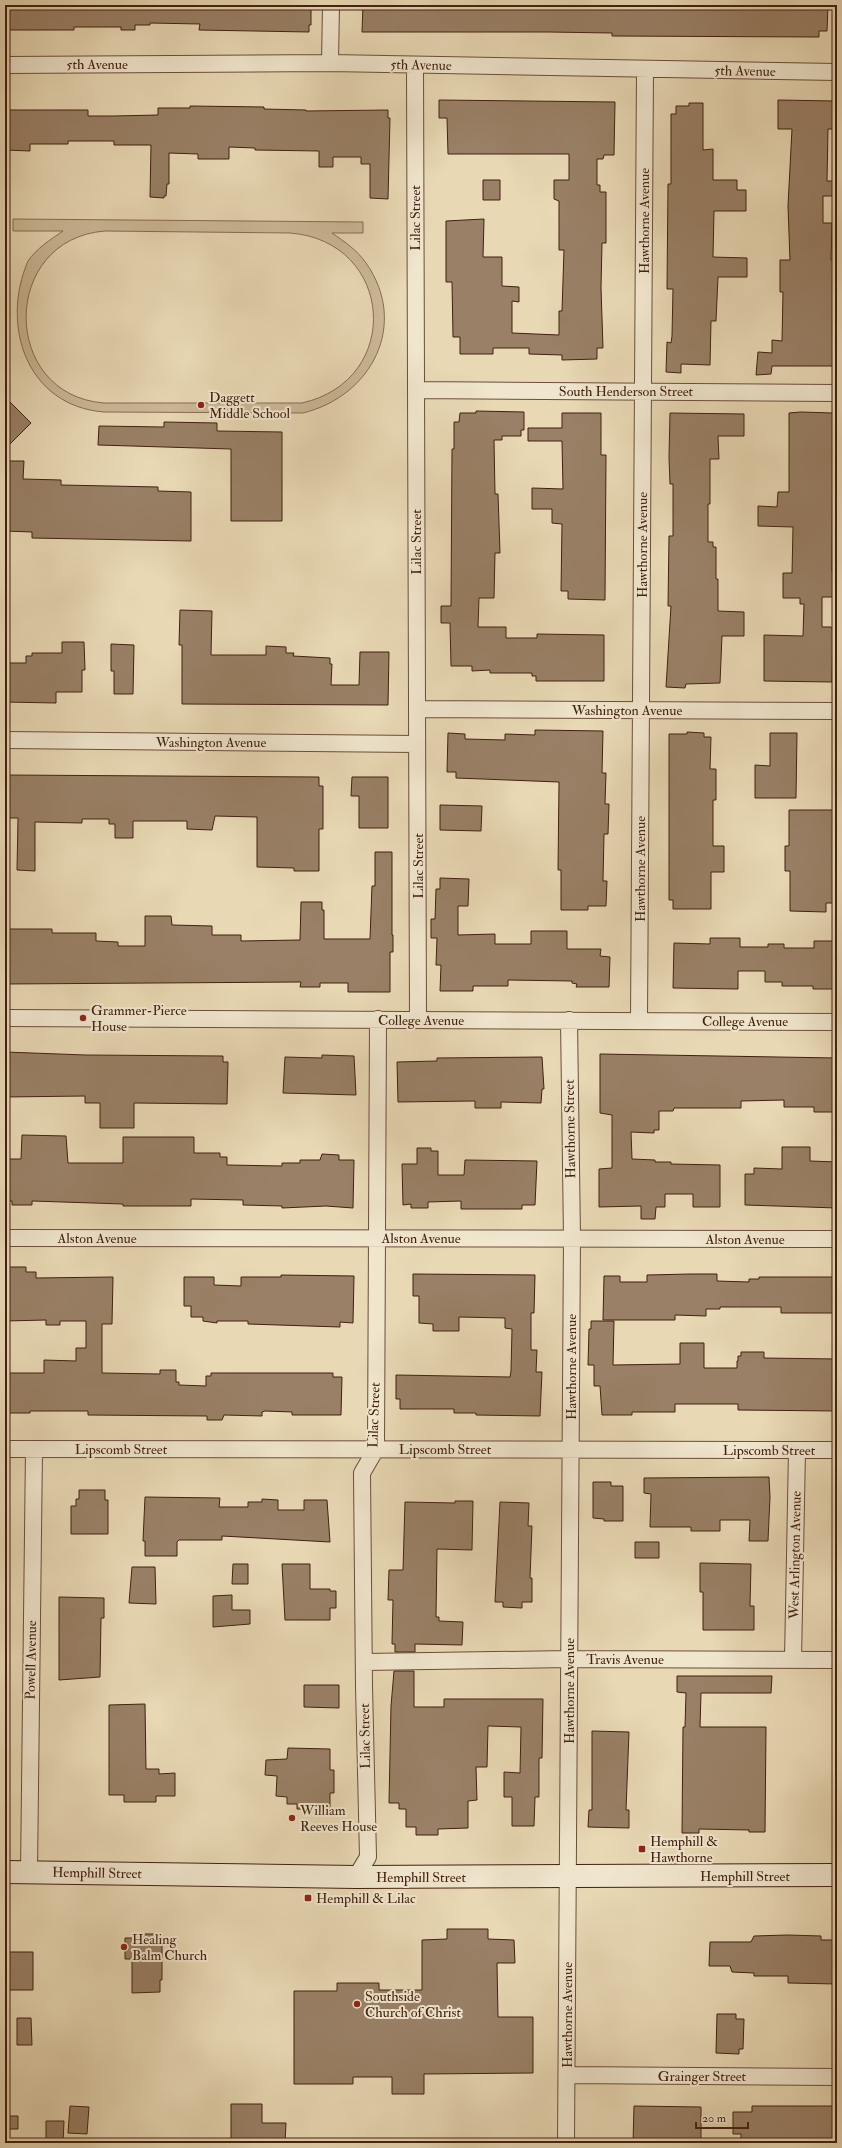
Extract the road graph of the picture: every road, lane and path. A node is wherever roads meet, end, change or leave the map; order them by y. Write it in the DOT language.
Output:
graph roads {
  1 [pos="331,5"];
  2 [pos="330,63"];
  3 [pos="5,64"];
  4 [pos="414,65"];
  5 [pos="645,69"];
  6 [pos="837,72"];
  7 [pos="416,390"];
  8 [pos="643,391"];
  9 [pos="837,393"];
  10 [pos="417,709"];
  11 [pos="641,710"];
  12 [pos="837,711"];
  13 [pos="5,740"];
  14 [pos="417,744"];
  15 [pos="5,1018"];
  16 [pos="378,1019"];
  17 [pos="418,1020"];
  18 [pos="569,1020"];
  19 [pos="639,1021"];
  20 [pos="837,1022"];
  21 [pos="5,1238"];
  22 [pos="377,1238"];
  23 [pos="572,1238"];
  24 [pos="837,1239"];
  25 [pos="5,1449"];
  26 [pos="34,1449"];
  27 [pos="376,1449"];
  28 [pos="570,1449"];
  29 [pos="797,1450"];
  30 [pos="837,1450"];
  31 [pos="569,1659"];
  32 [pos="793,1660"];
  33 [pos="837,1660"];
  34 [pos="364,1662"];
  35 [pos="5,1872"];
  36 [pos="29,1872"];
  37 [pos="837,1875"];
  38 [pos="356,1877"];
  39 [pos="568,1877"];
  40 [pos="567,2075"];
  41 [pos="837,2077"];
  42 [pos="566,2143"];
  1 -- 2 [label="street"];
  2 -- 3 [label="street, 5th Avenue"];
  2 -- 4 [label="street, 5th Avenue"];
  4 -- 5 [label="street, 5th Avenue"];
  4 -- 7 [label="street, Lilac Street"];
  5 -- 6 [label="street, 5th Avenue"];
  5 -- 8 [label="street, Hawthorne Avenue"];
  7 -- 8 [label="street, South Henderson Street"];
  7 -- 10 [label="street, Lilac Street"];
  8 -- 9 [label="street, South Henderson Street"];
  8 -- 11 [label="street, Hawthorne Avenue"];
  10 -- 11 [label="street, Washington Avenue"];
  10 -- 14 [label="street, Lilac Street"];
  11 -- 12 [label="street, Washington Avenue"];
  11 -- 19 [label="street, Hawthorne Avenue"];
  13 -- 14 [label="street, Washington Avenue"];
  14 -- 17 [label="street, Lilac Street"];
  15 -- 16 [label="street, College Avenue"];
  16 -- 17 [label="street, College Avenue"];
  16 -- 22 [label="street, Lilac Street"];
  17 -- 18 [label="street, College Avenue"];
  18 -- 19 [label="street, College Avenue"];
  18 -- 23 [label="street, Hawthorne Street"];
  19 -- 20 [label="street, College Avenue"];
  21 -- 22 [label="street, Alston Avenue"];
  22 -- 23 [label="street, Alston Avenue"];
  22 -- 27 [label="street, Lilac Street"];
  23 -- 24 [label="street, Alston Avenue"];
  23 -- 28 [label="street, Hawthorne Avenue"];
  25 -- 26 [label="street, Lipscomb Street"];
  26 -- 27 [label="street, Lipscomb Street"];
  26 -- 36 [label="street, Powell Avenue"];
  27 -- 28 [label="street, Lipscomb Street"];
  27 -- 34 [label="street, Lilac Street"];
  28 -- 29 [label="street, Lipscomb Street"];
  28 -- 31 [label="street, Hawthorne Avenue"];
  29 -- 30 [label="street, Lipscomb Street"];
  29 -- 32 [label="street, West Arlington Avenue"];
  31 -- 32 [label="street, Travis Avenue"];
  31 -- 34 [label="street, Travis Avenue"];
  31 -- 39 [label="street, Hawthorne Avenue"];
  32 -- 33 [label="street, Travis Avenue"];
  34 -- 38 [label="street, Lilac Street"];
  35 -- 36 [label="main road, Hemphill Street"];
  36 -- 38 [label="main road, Hemphill Street"];
  37 -- 39 [label="main road, Hemphill Street"];
  38 -- 39 [label="main road, Hemphill Street"];
  39 -- 40 [label="street, Hawthorne Avenue"];
  40 -- 41 [label="street, Grainger Street"];
  40 -- 42 [label="street, Hawthorne Avenue"];
}
